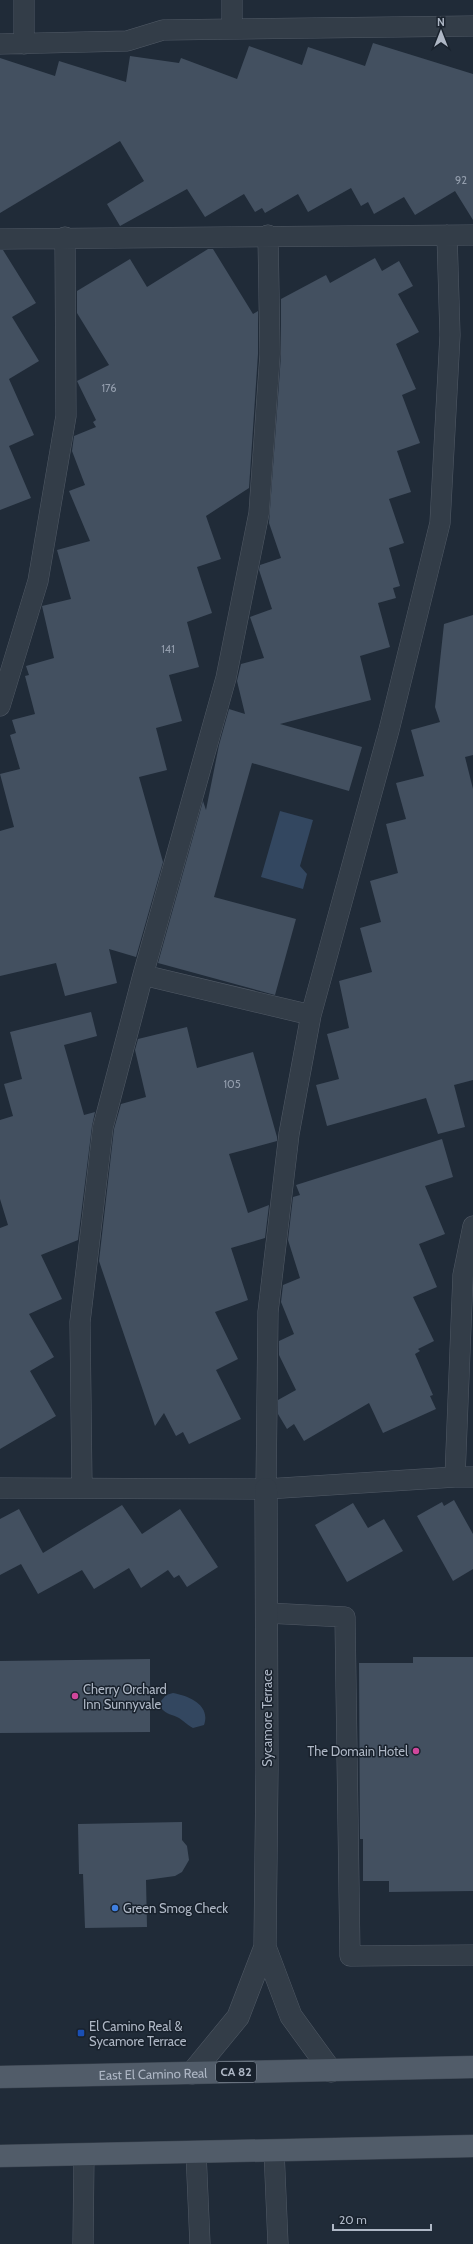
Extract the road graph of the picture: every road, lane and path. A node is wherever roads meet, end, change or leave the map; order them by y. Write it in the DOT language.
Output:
graph roads {
  1 [pos="24,0"];
  2 [pos="232,0"];
  3 [pos="473,26"];
  4 [pos="232,27"];
  5 [pos="0,44"];
  6 [pos="24,44"];
  7 [pos="268,235"];
  8 [pos="447,235"];
  9 [pos="473,235"];
  10 [pos="64,237"];
  11 [pos="0,238"];
  12 [pos="0,706"];
  13 [pos="143,975"];
  14 [pos="311,1015"];
  15 [pos="473,1226"];
  16 [pos="464,1477"];
  17 [pos="0,1488"];
  18 [pos="82,1488"];
  19 [pos="266,1489"];
  20 [pos="267,1613"];
  21 [pos="265,1947"];
  22 [pos="473,1955"];
  23 [pos="473,2067"];
  24 [pos="331,2070"];
  25 [pos="192,2073"];
  26 [pos="0,2077"];
  27 [pos="473,2146"];
  28 [pos="274,2150"];
  29 [pos="196,2152"];
  30 [pos="84,2154"];
  31 [pos="0,2156"];
  32 [pos="83,2244"];
  33 [pos="200,2244"];
  34 [pos="278,2244"];
  1 -- 6 [label="lane"];
  2 -- 4 [label="lane"];
  3 -- 4 [label="lane"];
  4 -- 6 [label="lane"];
  5 -- 6 [label="lane"];
  7 -- 8 [label="lane"];
  7 -- 10 [label="lane"];
  7 -- 13 [label="lane"];
  8 -- 9 [label="lane"];
  8 -- 14 [label="lane"];
  10 -- 11 [label="lane"];
  10 -- 12 [label="lane"];
  13 -- 14 [label="lane"];
  13 -- 18 [label="lane"];
  14 -- 19 [label="lane"];
  15 -- 16 [label="lane"];
  16 -- 19 [label="lane"];
  17 -- 18 [label="lane"];
  18 -- 19 [label="lane"];
  19 -- 20 [label="street, Sycamore Terrace"];
  20 -- 21 [label="street, Sycamore Terrace"];
  20 -- 22 [label="lane"];
  21 -- 24 [label="street, Sycamore Terrace"];
  21 -- 25 [label="street, Sycamore Terrace"];
  23 -- 24 [label="main road, East El Camino Real / CA 82"];
  24 -- 25 [label="main road, East El Camino Real / CA 82"];
  25 -- 26 [label="main road, East El Camino Real / CA 82"];
  27 -- 28 [label="main road"];
  28 -- 29 [label="main road"];
  28 -- 34 [label="lane"];
  29 -- 30 [label="main road"];
  29 -- 33 [label="lane"];
  30 -- 31 [label="main road"];
  30 -- 32 [label="lane"];
}
